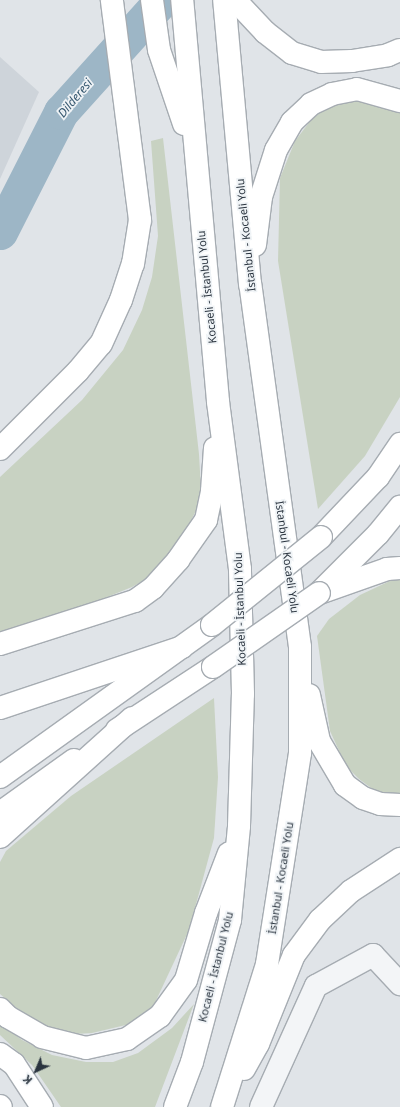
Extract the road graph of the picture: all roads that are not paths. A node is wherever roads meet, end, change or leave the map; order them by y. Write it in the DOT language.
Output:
graph roads {
  1 [pos="112,0"];
  2 [pos="152,0"];
  3 [pos="182,0"];
  4 [pos="224,0"];
  5 [pos="235,0"];
  6 [pos="400,50"];
  7 [pos="400,101"];
  8 [pos="194,153"];
  9 [pos="250,284"];
  10 [pos="218,401"];
  11 [pos="400,444"];
  12 [pos="0,449"];
  13 [pos="400,507"];
  14 [pos="400,568"];
  15 [pos="318,593"];
  16 [pos="0,644"];
  17 [pos="182,647"];
  18 [pos="300,647"];
  19 [pos="5,704"];
  20 [pos="132,718"];
  21 [pos="0,777"];
  22 [pos="400,805"];
  23 [pos="0,813"];
  24 [pos="239,826"];
  25 [pos="0,837"];
  26 [pos="400,859"];
  27 [pos="400,984"];
  28 [pos="0,1009"];
  29 [pos="0,1054"];
  30 [pos="42,1107"];
  31 [pos="175,1107"];
  32 [pos="223,1107"];
  33 [pos="261,1107"];
  1 -- 12 [label="main road"];
  2 -- 8 [label="main road"];
  3 -- 8 [label="main road, Kocaeli - İstanbul Yolu"];
  4 -- 9 [label="main road, İstanbul - Kocaeli Yolu"];
  5 -- 6 [label="main road"];
  7 -- 9 [label="main road"];
  8 -- 10 [label="main road, Kocaeli - İstanbul Yolu"];
  9 -- 18 [label="main road, İstanbul - Kocaeli Yolu"];
  10 -- 16 [label="main road"];
  10 -- 24 [label="main road, Kocaeli - İstanbul Yolu"];
  11 -- 17 [label="main road, bridge"];
  13 -- 15 [label="main road"];
  14 -- 15 [label="main road"];
  15 -- 20 [label="main road, bridge"];
  17 -- 19 [label="main road"];
  17 -- 21 [label="main road"];
  18 -- 22 [label="main road"];
  18 -- 32 [label="main road, İstanbul - Kocaeli Yolu"];
  20 -- 23 [label="main road"];
  20 -- 25 [label="main road"];
  24 -- 28 [label="main road"];
  24 -- 31 [label="main road, Kocaeli - İstanbul Yolu"];
  26 -- 32 [label="main road"];
  27 -- 33 [label="street"];
  29 -- 30 [label="main road"];
}
